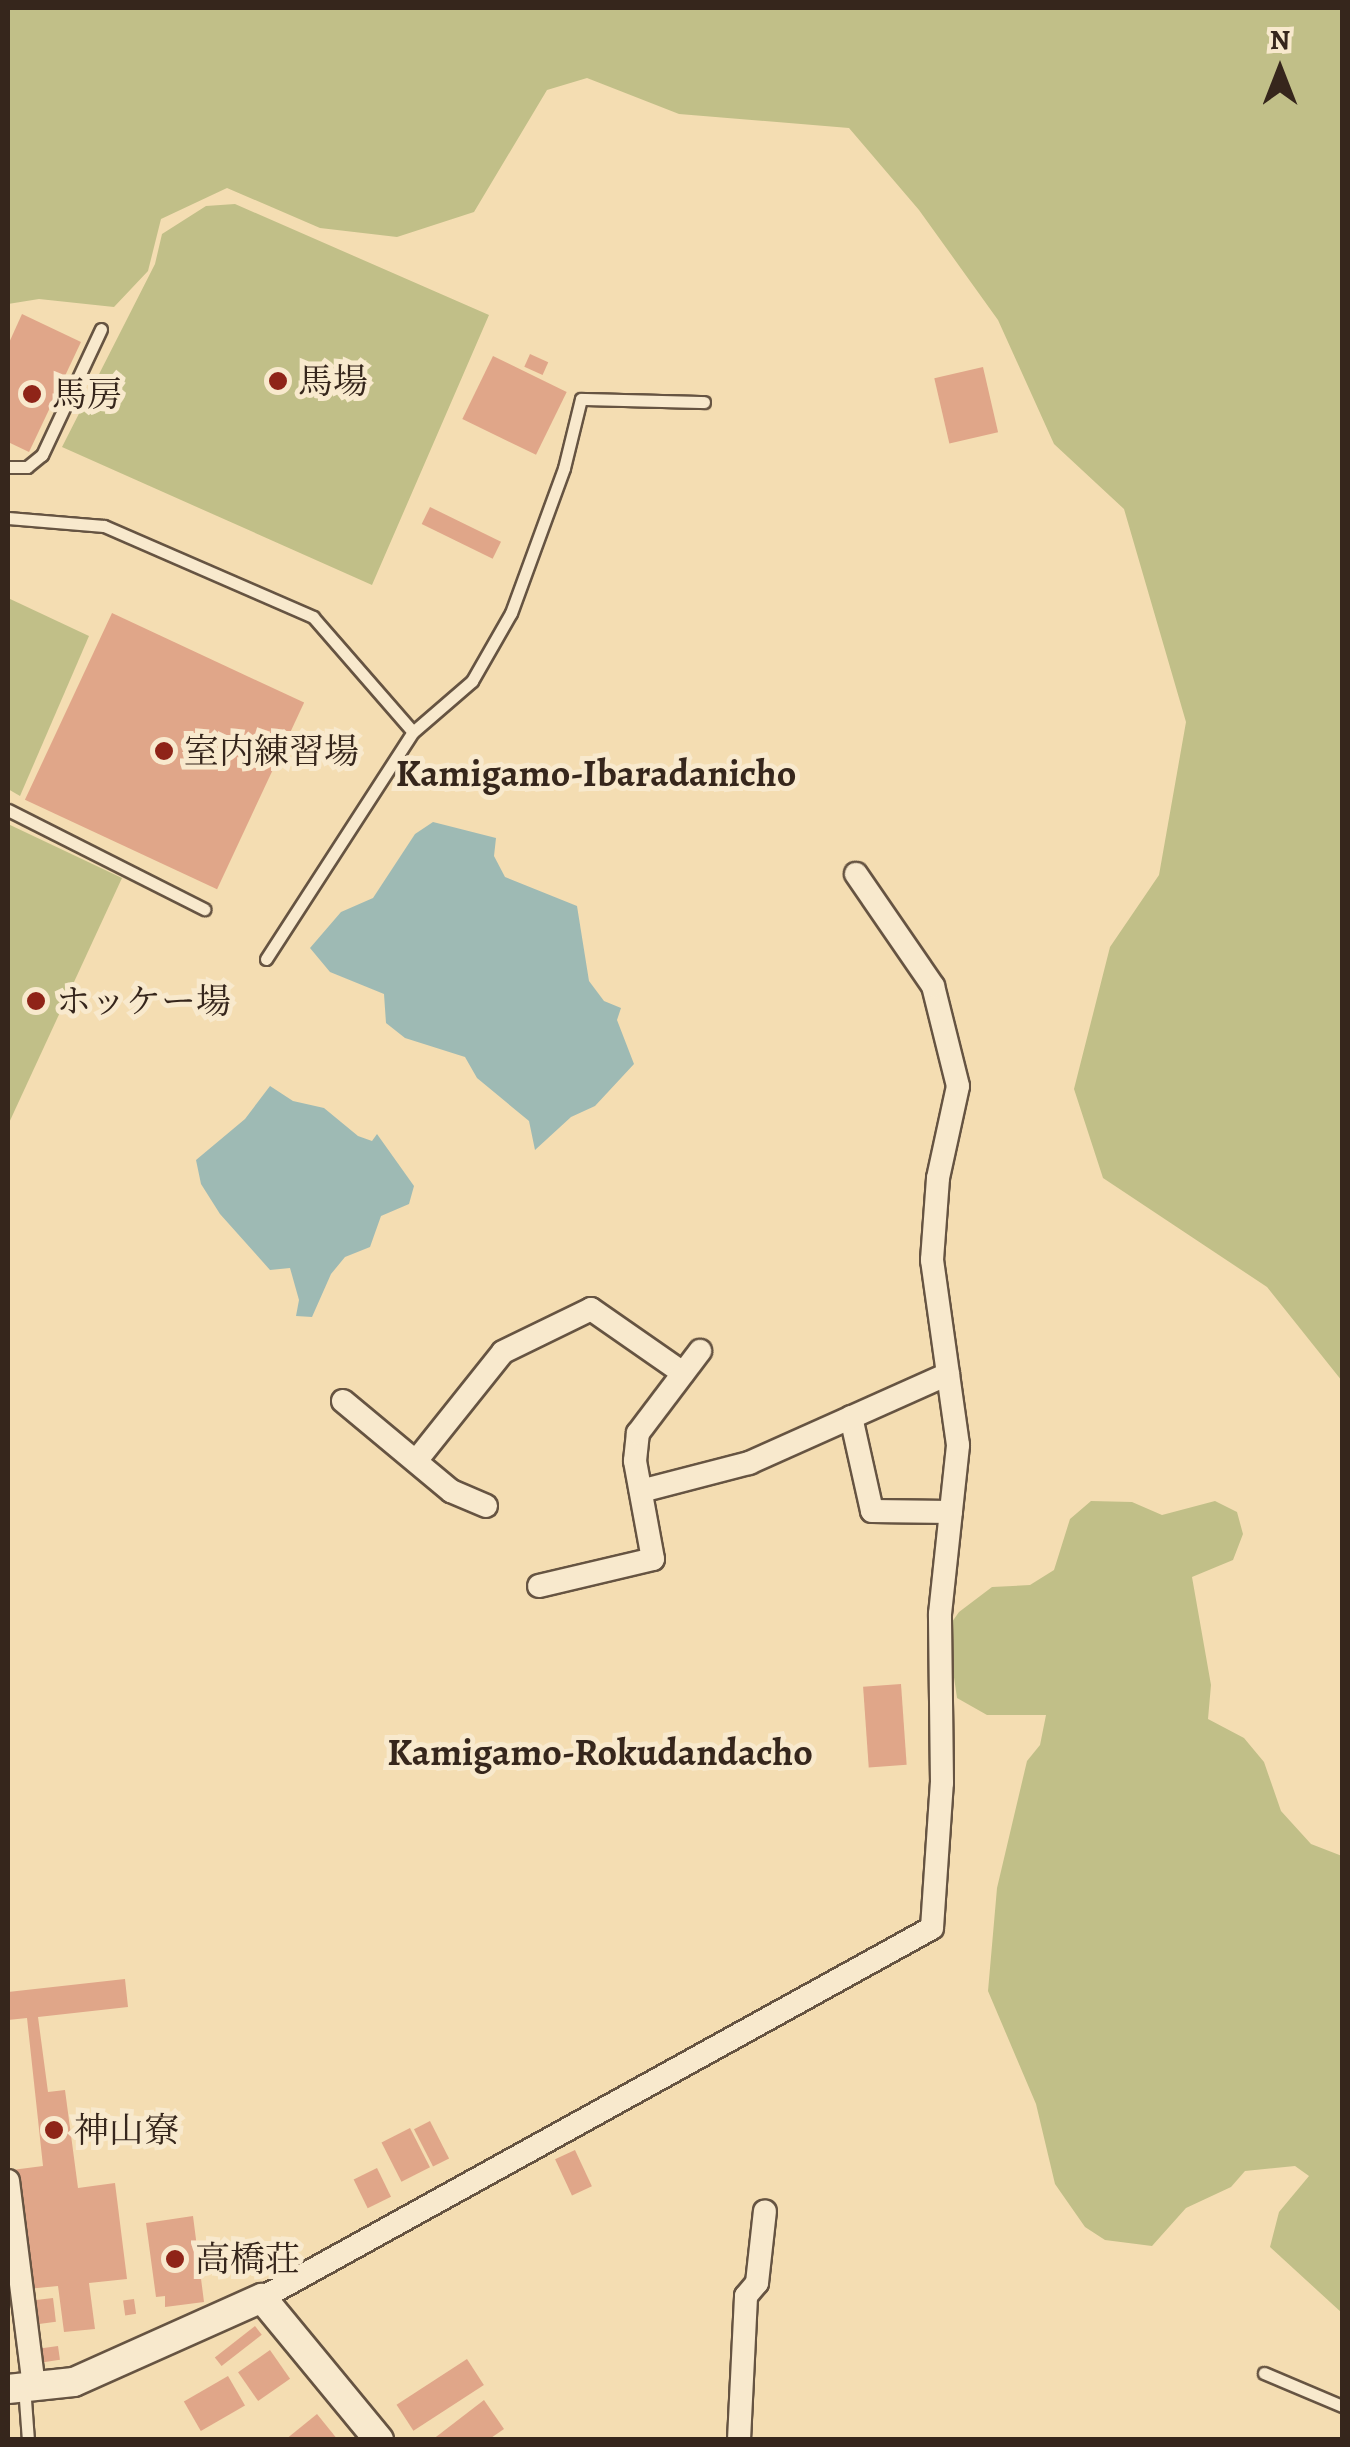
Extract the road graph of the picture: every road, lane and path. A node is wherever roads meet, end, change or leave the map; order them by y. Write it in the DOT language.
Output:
graph roads {
  1 [pos="101,330"];
  2 [pos="704,402"];
  3 [pos="8,468"];
  4 [pos="8,518"];
  5 [pos="413,732"];
  6 [pos="8,810"];
  7 [pos="856,874"];
  8 [pos="204,908"];
  9 [pos="266,959"];
  10 [pos="700,1351"];
  11 [pos="683,1373"];
  12 [pos="948,1374"];
  13 [pos="343,1401"];
  14 [pos="851,1417"];
  15 [pos="416,1461"];
  16 [pos="641,1491"];
  17 [pos="486,1506"];
  18 [pos="951,1512"];
  19 [pos="538,1586"];
  20 [pos="8,2181"];
  21 [pos="764,2211"];
  22 [pos="262,2298"];
  23 [pos="1264,2373"];
  24 [pos="22,2387"];
  25 [pos="1342,2406"];
  26 [pos="28,2440"];
  27 [pos="379,2440"];
  28 [pos="739,2440"];
  1 -- 3 [label="lane"];
  2 -- 5 [label="lane"];
  4 -- 5 [label="lane"];
  5 -- 9 [label="lane"];
  6 -- 8 [label="lane"];
  7 -- 12 [label="street"];
  10 -- 11 [label="street"];
  11 -- 15 [label="street"];
  11 -- 16 [label="street"];
  12 -- 14 [label="street"];
  12 -- 18 [label="street"];
  13 -- 15 [label="street"];
  14 -- 16 [label="street"];
  14 -- 18 [label="street"];
  15 -- 17 [label="street"];
  16 -- 19 [label="street"];
  18 -- 22 [label="street"];
  20 -- 24 [label="street"];
  21 -- 28 [label="street"];
  22 -- 24 [label="street"];
  22 -- 27 [label="street"];
  23 -- 25 [label="lane"];
  24 -- 26 [label="lane"];
}
